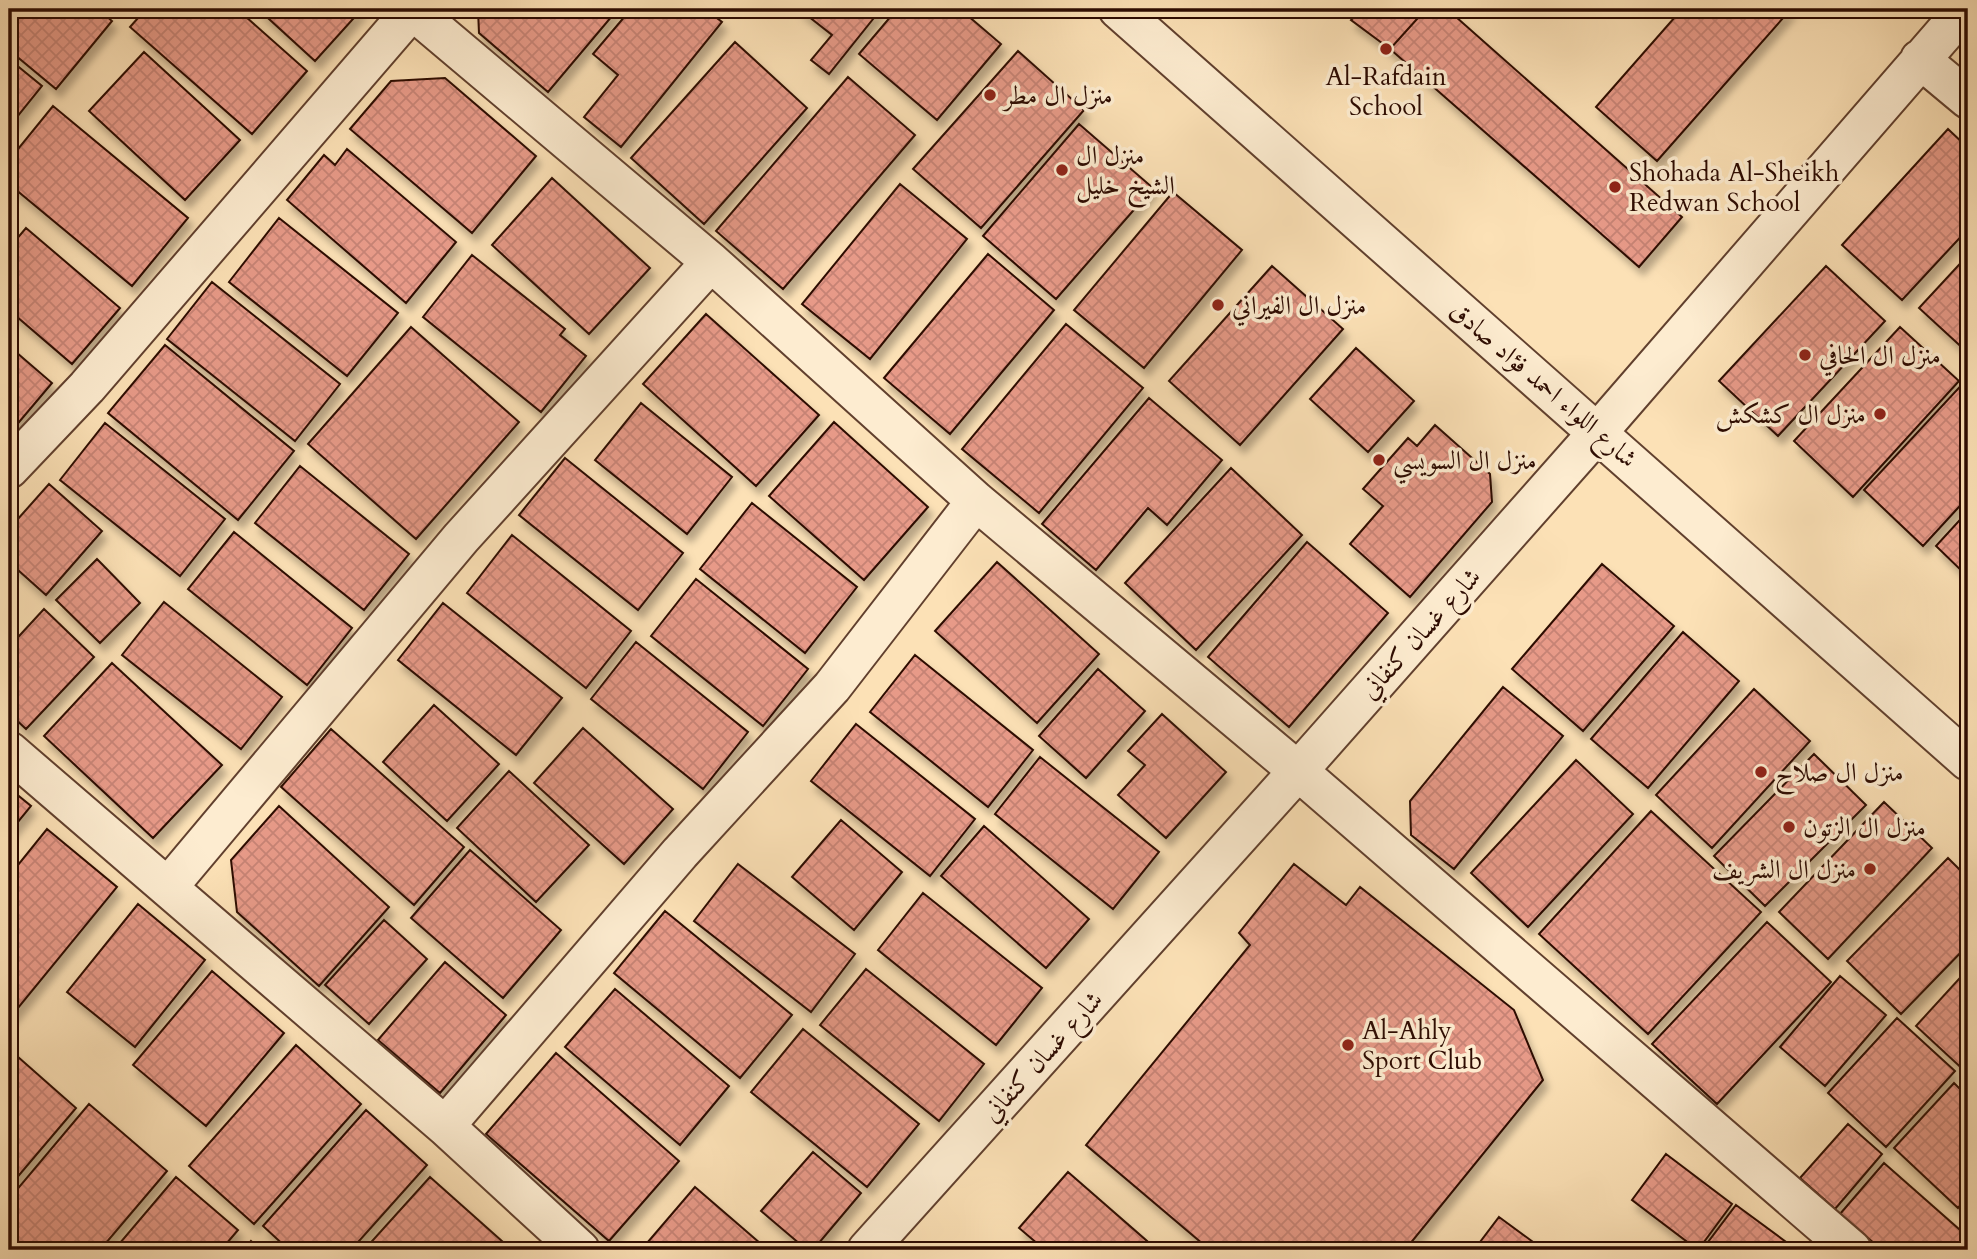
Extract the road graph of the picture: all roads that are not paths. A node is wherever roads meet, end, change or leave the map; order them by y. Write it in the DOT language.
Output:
graph roads {
  1 [pos="413,9"];
  2 [pos="1118,9"];
  3 [pos="1965,9"];
  4 [pos="1920,59"];
  5 [pos="1968,99"];
  6 [pos="711,262"];
  7 [pos="1598,432"];
  8 [pos="9,469"];
  9 [pos="976,501"];
  10 [pos="9,751"];
  11 [pos="1968,761"];
  12 [pos="1298,771"];
  13 [pos="168,887"];
  14 [pos="444,1126"];
  15 [pos="579,1250"];
  16 [pos="867,1250"];
  17 [pos="1852,1250"];
  1 -- 6 [label="street"];
  1 -- 8 [label="street"];
  2 -- 7 [label="street, شارع اللواء احمد فؤاد صادق"];
  3 -- 4 [label="street, شارع غسان كنفاني"];
  4 -- 5 [label="street"];
  4 -- 7 [label="street, شارع غسان كنفاني"];
  6 -- 9 [label="street"];
  6 -- 13 [label="street"];
  7 -- 11 [label="street, شارع اللواء احمد فؤاد صادق"];
  7 -- 12 [label="street, شارع غسان كنفاني"];
  9 -- 12 [label="street"];
  9 -- 14 [label="street"];
  10 -- 13 [label="street"];
  12 -- 16 [label="street, شارع غسان كنفاني"];
  12 -- 17 [label="street"];
  13 -- 14 [label="street"];
  14 -- 15 [label="street"];
}
